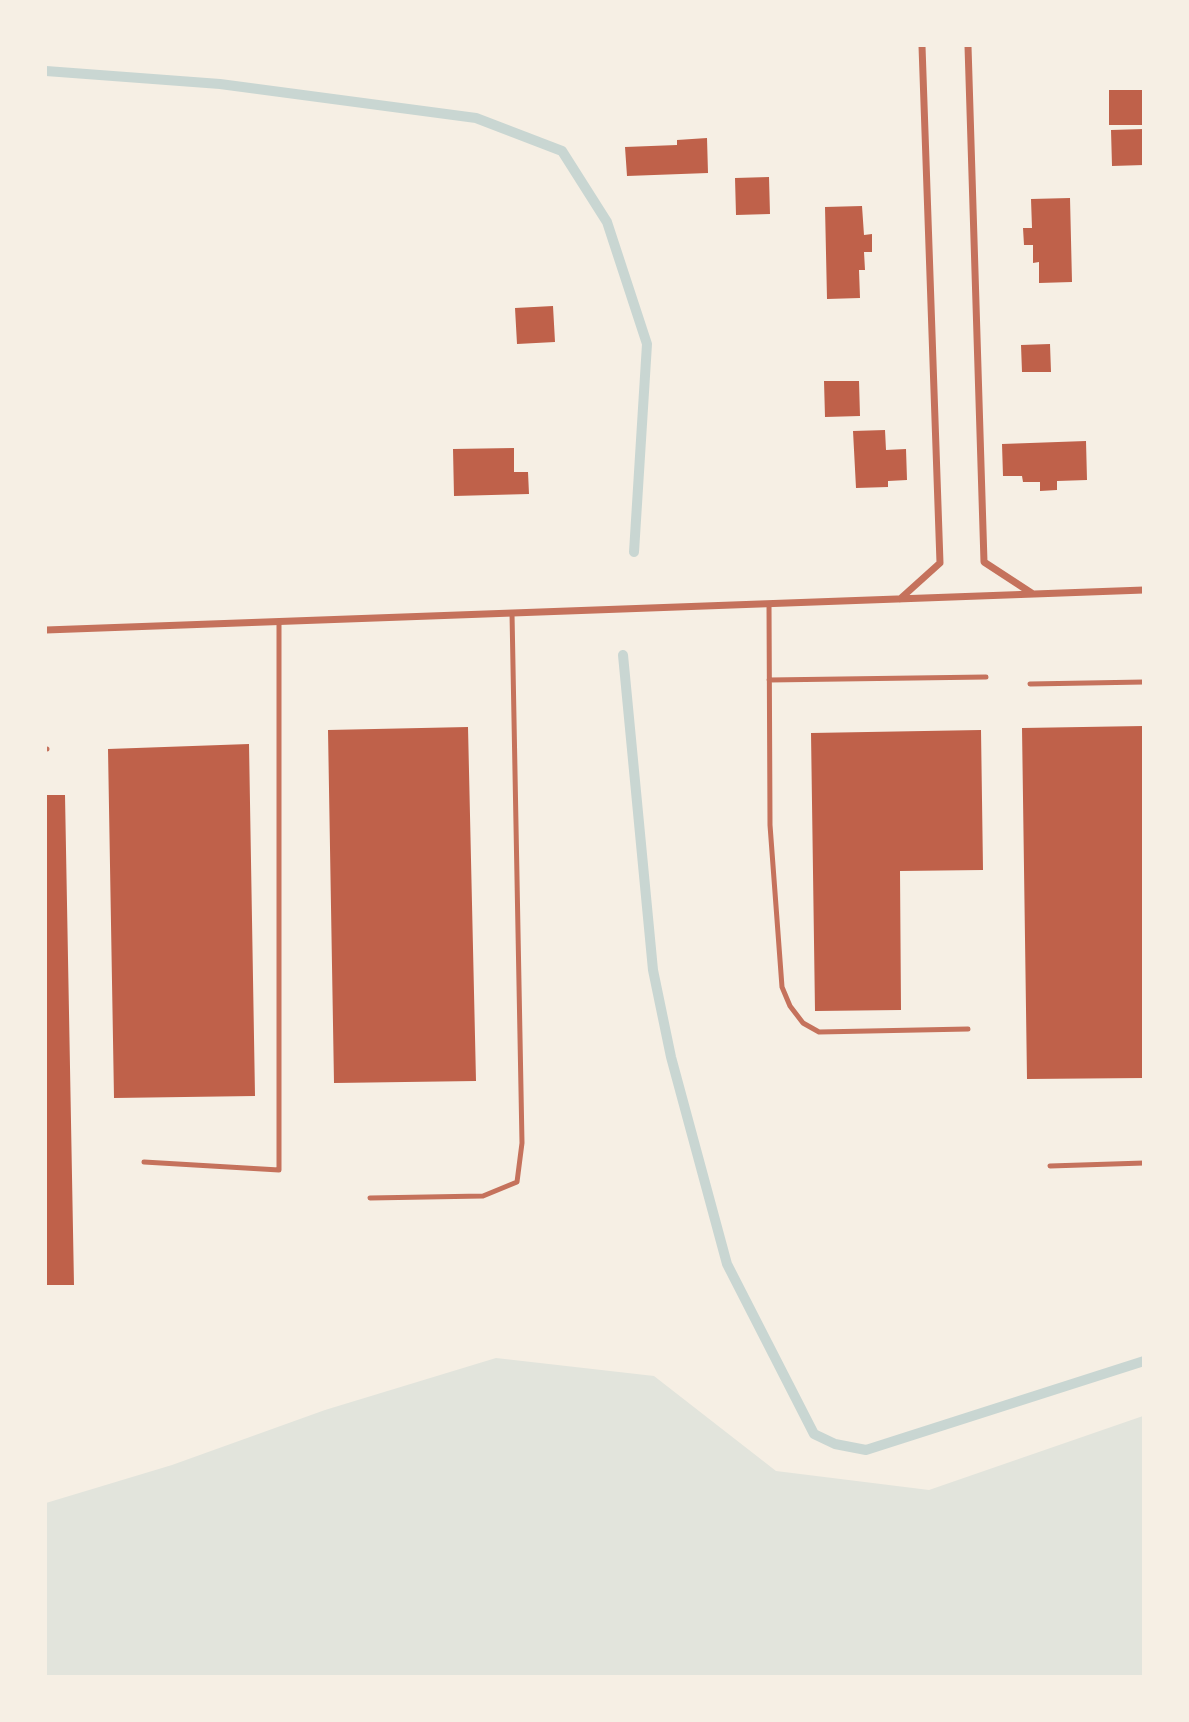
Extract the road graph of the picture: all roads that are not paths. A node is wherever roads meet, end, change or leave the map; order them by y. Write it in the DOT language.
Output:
graph roads {
  1 [pos="922,46"];
  2 [pos="968,46"];
  3 [pos="1143,590"];
  4 [pos="1034,594"];
  5 [pos="900,599"];
  6 [pos="769,604"];
  7 [pos="512,613"];
  8 [pos="279,621"];
  9 [pos="46,630"];
  10 [pos="986,677"];
  11 [pos="769,680"];
  12 [pos="1143,682"];
  13 [pos="1030,684"];
  14 [pos="968,1029"];
  15 [pos="144,1162"];
  16 [pos="1143,1163"];
  17 [pos="1050,1166"];
  18 [pos="370,1198"];
  1 -- 5 [label="street"];
  2 -- 4 [label="street"];
  3 -- 4 [label="street"];
  4 -- 5 [label="street"];
  5 -- 6 [label="street"];
  6 -- 7 [label="street"];
  6 -- 11 [label="lane"];
  7 -- 8 [label="street"];
  7 -- 18 [label="lane"];
  8 -- 9 [label="street"];
  8 -- 15 [label="lane"];
  10 -- 11 [label="lane"];
  11 -- 14 [label="lane"];
  12 -- 13 [label="lane"];
  16 -- 17 [label="lane"];
}
